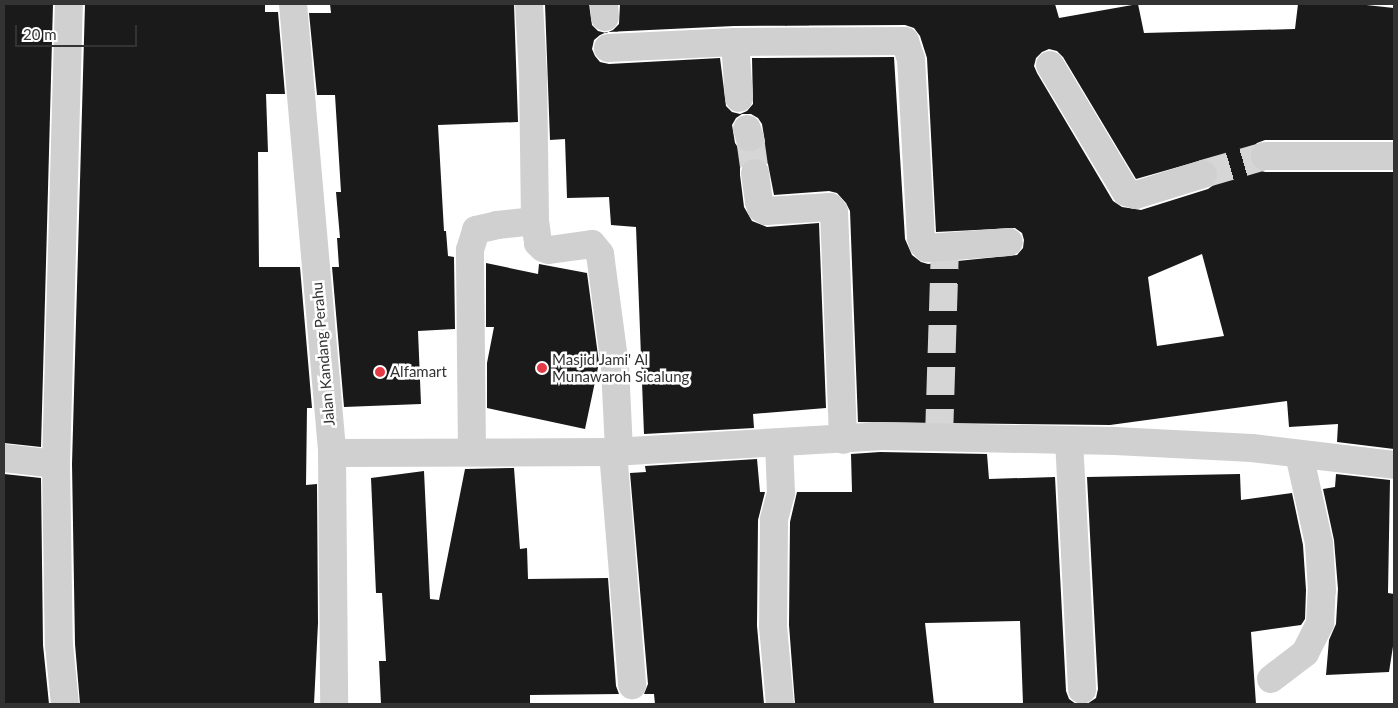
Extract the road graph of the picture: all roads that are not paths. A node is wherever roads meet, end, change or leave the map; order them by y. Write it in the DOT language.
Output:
graph roads {
  1 [pos="69,4"];
  2 [pos="293,4"];
  3 [pos="529,4"];
  4 [pos="735,42"];
  5 [pos="608,48"];
  6 [pos="1050,65"];
  7 [pos="739,98"];
  8 [pos="1265,156"];
  9 [pos="1394,156"];
  10 [pos="755,173"];
  11 [pos="1203,174"];
  12 [pos="535,221"];
  13 [pos="1009,242"];
  14 [pos="843,440"];
  15 [pos="1069,440"];
  16 [pos="779,443"];
  17 [pos="472,452"];
  18 [pos="616,452"];
  19 [pos="332,453"];
  20 [pos="1299,454"];
  21 [pos="4,458"];
  22 [pos="56,464"];
  23 [pos="1394,465"];
  24 [pos="1271,679"];
  25 [pos="632,684"];
  26 [pos="1082,690"];
  27 [pos="65,704"];
  28 [pos="334,704"];
  29 [pos="780,704"];
  1 -- 22 [label="street"];
  2 -- 19 [label="street, Jalan Kandang Perahu"];
  3 -- 12 [label="street"];
  4 -- 5 [label="street"];
  4 -- 7 [label="street"];
  4 -- 13 [label="street"];
  6 -- 11 [label="street"];
  8 -- 9 [label="street"];
  10 -- 14 [label="street"];
  12 -- 17 [label="street"];
  12 -- 18 [label="street"];
  14 -- 15 [label="street"];
  14 -- 16 [label="street"];
  15 -- 20 [label="street"];
  15 -- 26 [label="street"];
  16 -- 18 [label="street"];
  16 -- 29 [label="street"];
  17 -- 18 [label="street"];
  17 -- 19 [label="street"];
  18 -- 25 [label="street"];
  19 -- 28 [label="street, Jalan Kandang Perahu"];
  20 -- 23 [label="street"];
  20 -- 24 [label="street"];
  21 -- 22 [label="street"];
  22 -- 27 [label="street"];
}
